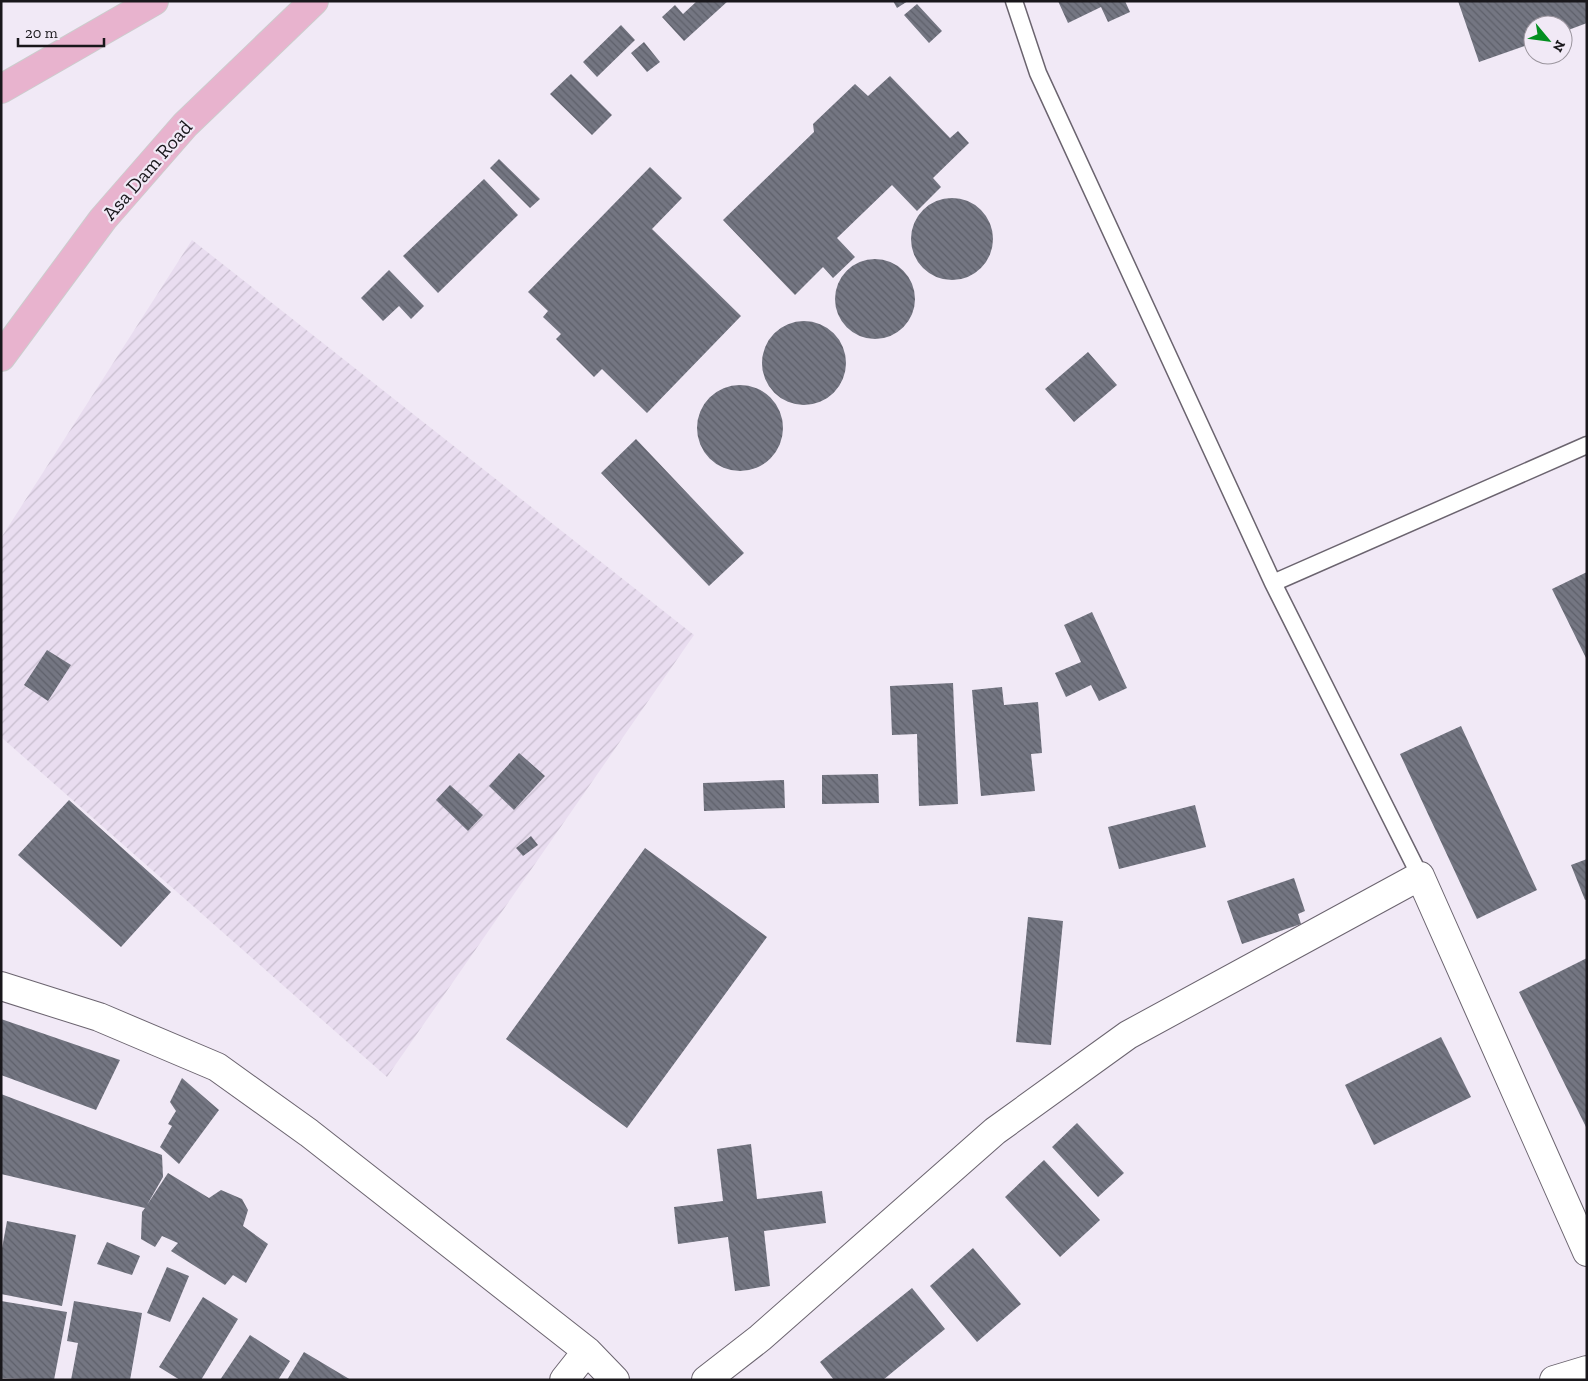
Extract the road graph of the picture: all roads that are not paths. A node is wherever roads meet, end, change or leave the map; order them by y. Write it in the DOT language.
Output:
graph roads {
  1 [pos="154,1"];
  2 [pos="314,1"];
  3 [pos="1014,1"];
  4 [pos="1,89"];
  5 [pos="1,357"];
  6 [pos="1587,445"];
  7 [pos="1274,584"];
  8 [pos="1420,876"];
  9 [pos="1,986"];
  10 [pos="1587,1252"];
  11 [pos="587,1351"];
  12 [pos="1587,1370"];
  13 [pos="564,1380"];
  14 [pos="615,1380"];
  15 [pos="706,1380"];
  16 [pos="1554,1380"];
  1 -- 4 [label="main road"];
  2 -- 5 [label="main road, Asa Dam Road"];
  3 -- 7 [label="lane"];
  6 -- 7 [label="lane"];
  7 -- 8 [label="lane"];
  8 -- 10 [label="street"];
  8 -- 15 [label="street"];
  9 -- 11 [label="street"];
  11 -- 13 [label="street"];
  11 -- 14 [label="street"];
  12 -- 16 [label="street"];
}
